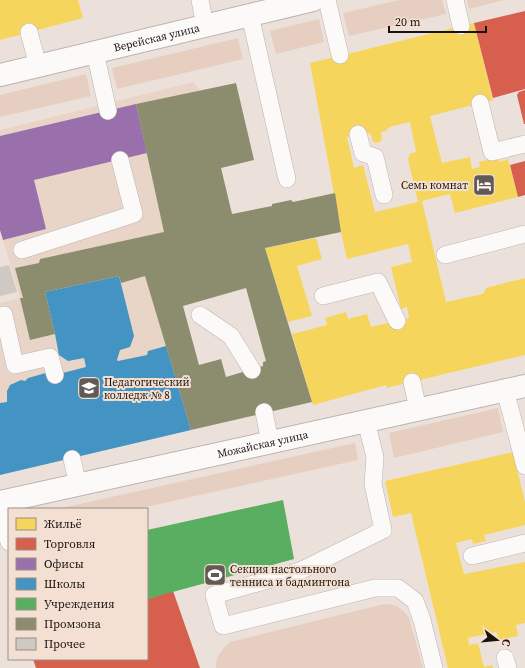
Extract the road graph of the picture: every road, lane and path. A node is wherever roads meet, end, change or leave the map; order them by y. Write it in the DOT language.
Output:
graph roads {
  1 [pos="200,0"];
  2 [pos="313,0"];
  3 [pos="327,0"];
  4 [pos="455,0"];
  5 [pos="250,15"];
  6 [pos="206,26"];
  7 [pos="461,26"];
  8 [pos="29,32"];
  9 [pos="95,52"];
  10 [pos="340,55"];
  11 [pos="38,66"];
  12 [pos="0,75"];
  13 [pos="480,103"];
  14 [pos="108,111"];
  15 [pos="358,134"];
  16 [pos="525,144"];
  17 [pos="120,160"];
  18 [pos="287,179"];
  19 [pos="384,195"];
  20 [pos="525,234"];
  21 [pos="22,250"];
  22 [pos="445,255"];
  23 [pos="323,296"];
  24 [pos="4,315"];
  25 [pos="200,315"];
  26 [pos="397,321"];
  27 [pos="252,370"];
  28 [pos="55,375"];
  29 [pos="412,382"];
  30 [pos="515,388"];
  31 [pos="418,409"];
  32 [pos="264,412"];
  33 [pos="366,421"];
  34 [pos="270,442"];
  35 [pos="72,458"];
  36 [pos="525,466"];
  37 [pos="78,485"];
  38 [pos="0,502"];
  39 [pos="0,507"];
  40 [pos="8,538"];
  41 [pos="525,543"];
  42 [pos="472,556"];
  43 [pos="434,668"];
  1 -- 6 [label="lane"];
  2 -- 5 [label="street, Верейская улица"];
  3 -- 10 [label="lane"];
  4 -- 7 [label="lane"];
  5 -- 6 [label="street, Верейская улица"];
  5 -- 18 [label="lane"];
  6 -- 9 [label="street, Верейская улица"];
  8 -- 11 [label="lane"];
  9 -- 11 [label="street, Верейская улица"];
  9 -- 14 [label="lane"];
  11 -- 12 [label="street, Верейская улица"];
  13 -- 16 [label="lane"];
  15 -- 19 [label="lane"];
  17 -- 21 [label="lane"];
  20 -- 22 [label="lane"];
  23 -- 26 [label="lane"];
  24 -- 28 [label="lane"];
  25 -- 27 [label="lane"];
  29 -- 31 [label="lane"];
  30 -- 31 [label="street, Можайская улица"];
  30 -- 36 [label="lane"];
  31 -- 33 [label="street, Можайская улица"];
  32 -- 34 [label="lane"];
  33 -- 34 [label="street, Можайская улица"];
  33 -- 43 [label="lane"];
  34 -- 37 [label="street, Можайская улица"];
  35 -- 37 [label="lane"];
  37 -- 38 [label="street, Можайская улица"];
  39 -- 40 [label="lane"];
  41 -- 42 [label="lane"];
}
